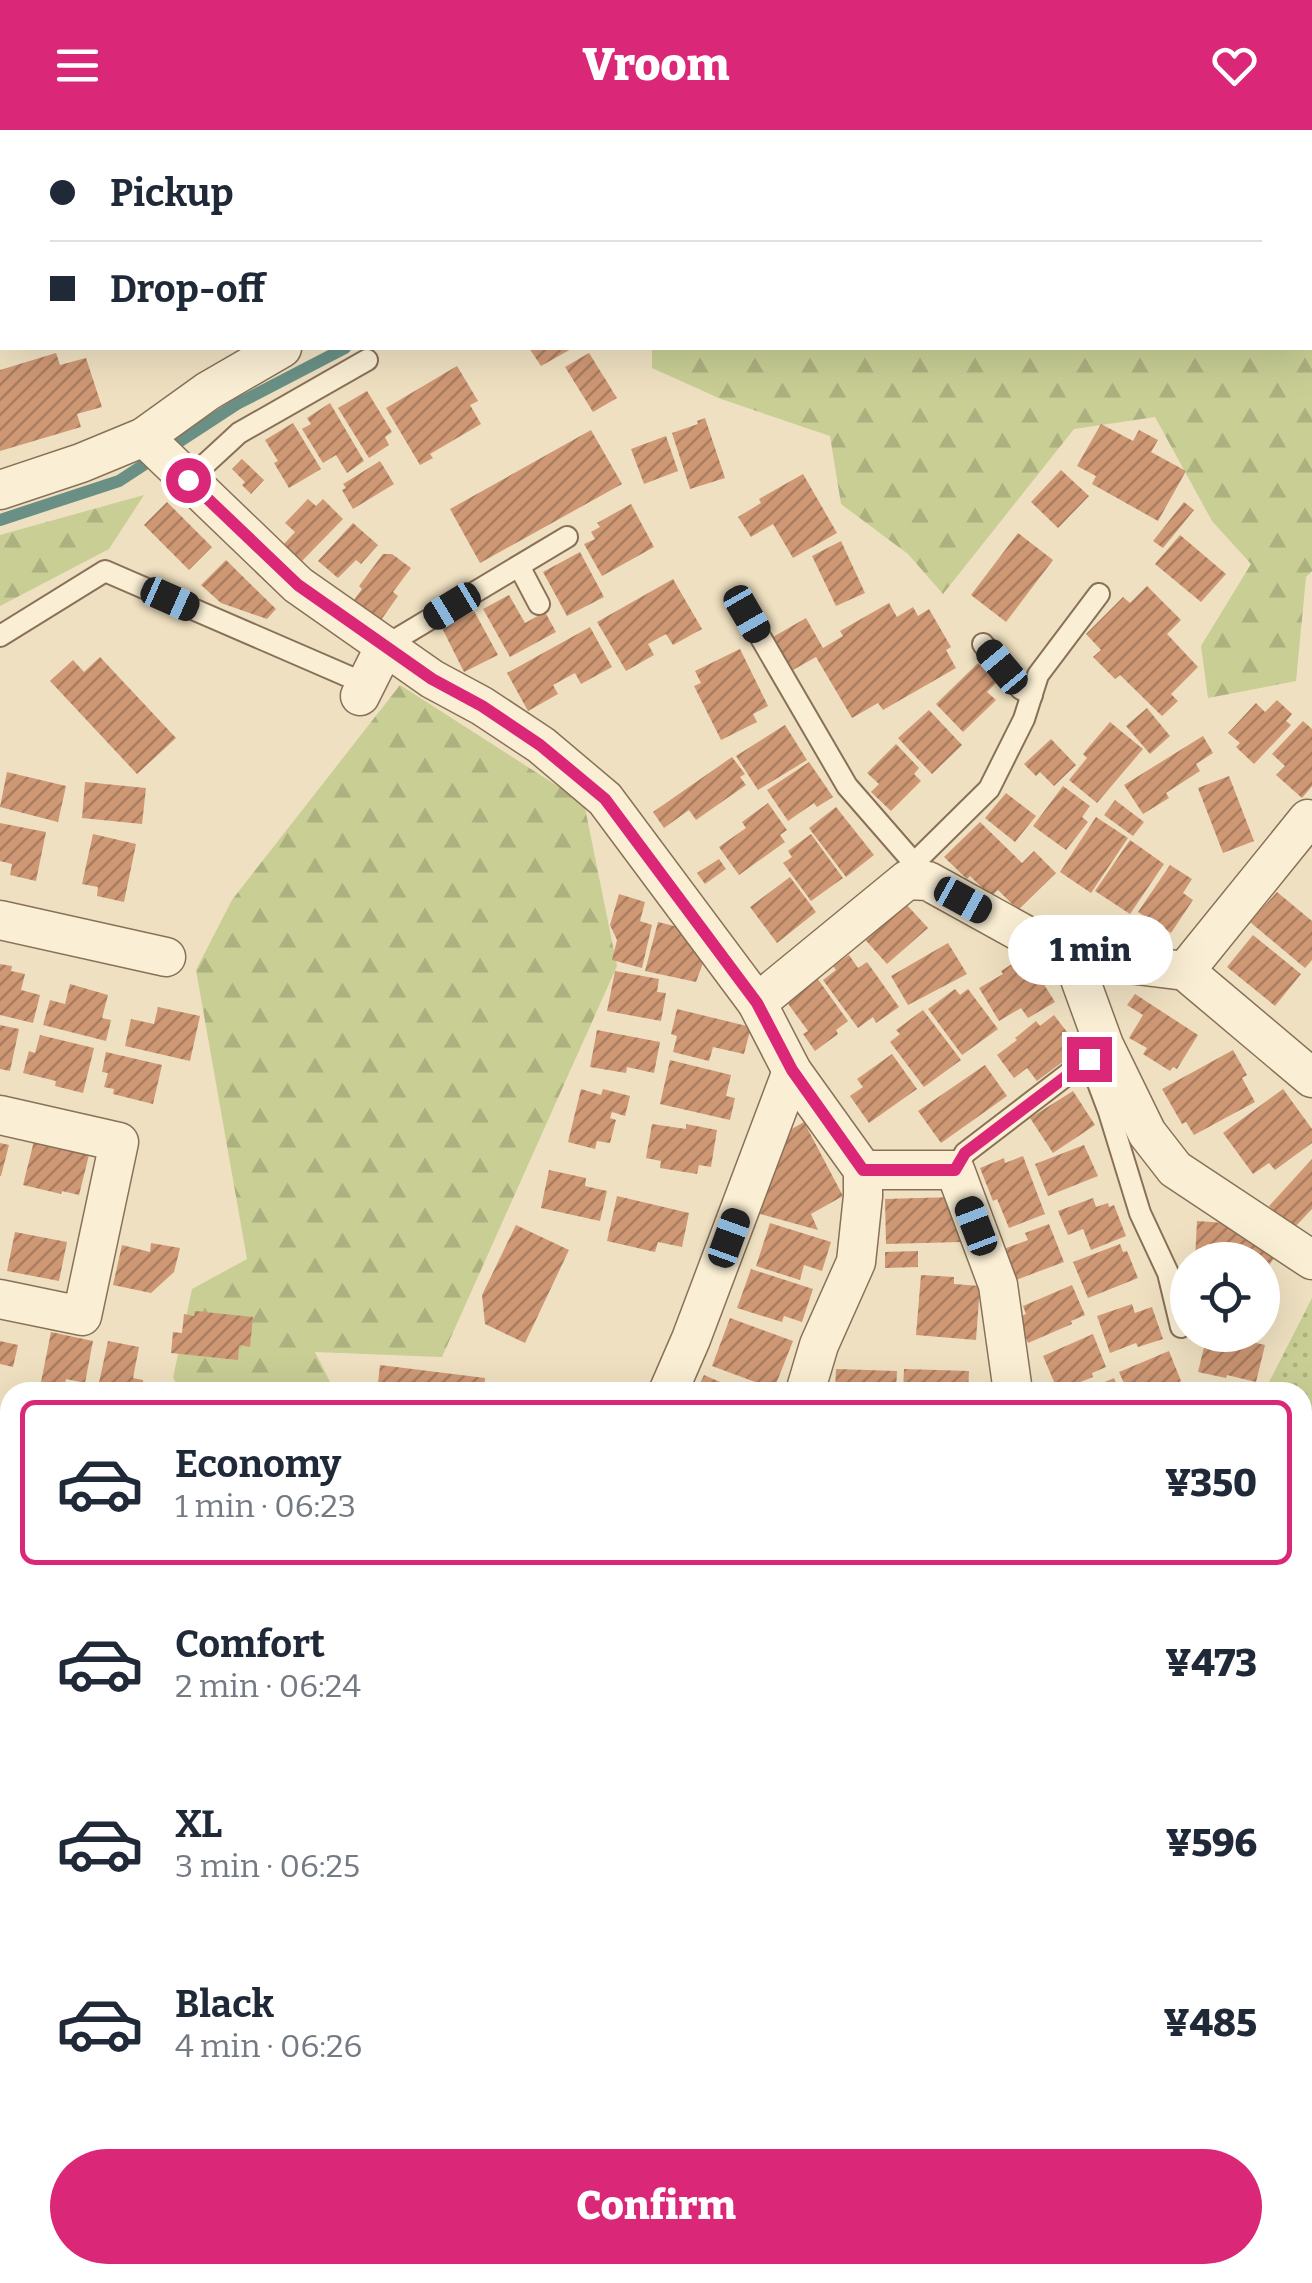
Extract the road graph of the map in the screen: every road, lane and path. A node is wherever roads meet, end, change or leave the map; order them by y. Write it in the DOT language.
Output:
graph roads {
  1 [pos="279,350"];
  2 [pos="368,360"];
  3 [pos="144,437"];
  4 [pos="188,480"];
  5 [pos="0,490"];
  6 [pos="567,538"];
  7 [pos="519,566"];
  8 [pos="1099,594"];
  9 [pos="540,604"];
  10 [pos="747,614"];
  11 [pos="0,636"];
  12 [pos="984,644"];
  13 [pos="384,646"];
  14 [pos="363,690"];
  15 [pos="1032,695"];
  16 [pos="1308,819"];
  17 [pos="911,872"];
  18 [pos="0,920"];
  19 [pos="1072,957"];
  20 [pos="166,958"];
  21 [pos="1185,971"];
  22 [pos="757,1003"];
  23 [pos="1096,1052"];
  24 [pos="1308,1065"];
  25 [pos="792,1070"];
  26 [pos="0,1115"];
  27 [pos="863,1170"];
  28 [pos="955,1170"];
  29 [pos="1312,1260"];
  30 [pos="1170,1281"];
  31 [pos="0,1300"];
  32 [pos="672,1382"];
  33 [pos="808,1382"];
  34 [pos="1012,1382"];
  1 -- 3 [label="street"];
  2 -- 4 [label="lane"];
  3 -- 4 [label="street"];
  3 -- 5 [label="street"];
  4 -- 13 [label="street"];
  6 -- 7 [label="lane"];
  7 -- 9 [label="lane"];
  7 -- 13 [label="lane"];
  8 -- 15 [label="lane"];
  10 -- 17 [label="lane"];
  11 -- 14 [label="lane"];
  12 -- 15 [label="lane"];
  13 -- 14 [label="street"];
  13 -- 22 [label="street"];
  15 -- 17 [label="lane"];
  16 -- 21 [label="street"];
  17 -- 19 [label="street"];
  17 -- 22 [label="street"];
  18 -- 20 [label="street"];
  19 -- 21 [label="street"];
  19 -- 23 [label="street"];
  21 -- 24 [label="street"];
  22 -- 25 [label="street"];
  23 -- 28 [label="lane"];
  23 -- 29 [label="street"];
  23 -- 30 [label="lane"];
  25 -- 27 [label="street"];
  25 -- 32 [label="street"];
  26 -- 31 [label="street"];
  27 -- 28 [label="street"];
  27 -- 33 [label="street"];
  28 -- 34 [label="street"];
}
